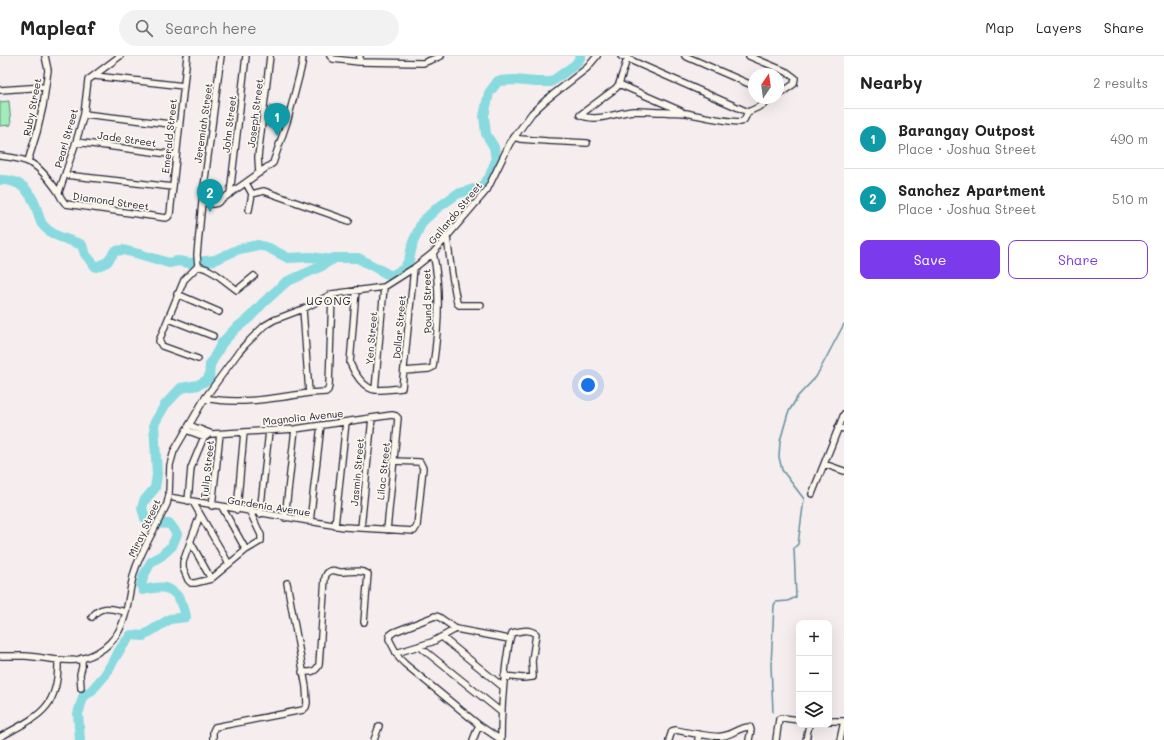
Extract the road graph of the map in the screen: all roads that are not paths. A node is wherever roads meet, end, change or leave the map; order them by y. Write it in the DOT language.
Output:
graph roads {
  1 [pos="45,56"];
  2 [pos="120,56"];
  3 [pos="187,56"];
  4 [pos="221,56"];
  5 [pos="246,56"];
  6 [pos="270,56"];
  7 [pos="303,56"];
  8 [pos="330,56"];
  9 [pos="360,56"];
  10 [pos="441,56"];
  11 [pos="597,56"];
  12 [pos="685,56"];
  13 [pos="749,56"];
  14 [pos="626,57"];
  15 [pos="359,62"];
  16 [pos="778,68"];
  17 [pos="784,71"];
  18 [pos="94,76"];
  19 [pos="748,83"];
  20 [pos="618,84"];
  21 [pos="184,86"];
  22 [pos="45,87"];
  23 [pos="0,90"];
  24 [pos="784,90"];
  25 [pos="764,104"];
  26 [pos="748,112"];
  27 [pos="685,113"];
  28 [pos="84,114"];
  29 [pos="179,125"];
  30 [pos="514,137"];
  31 [pos="76,142"];
  32 [pos="587,143"];
  33 [pos="176,155"];
  34 [pos="0,156"];
  35 [pos="28,161"];
  36 [pos="258,173"];
  37 [pos="65,175"];
  38 [pos="246,182"];
  39 [pos="173,187"];
  40 [pos="59,192"];
  41 [pos="230,194"];
  42 [pos="252,194"];
  43 [pos="202,202"];
  44 [pos="250,210"];
  45 [pos="168,217"];
  46 [pos="349,221"];
  47 [pos="447,236"];
  48 [pos="433,253"];
  49 [pos="197,263"];
  50 [pos="414,268"];
  51 [pos="254,276"];
  52 [pos="384,287"];
  53 [pos="356,290"];
  54 [pos="177,294"];
  55 [pos="332,294"];
  56 [pos="481,305"];
  57 [pos="303,309"];
  58 [pos="218,312"];
  59 [pos="169,319"];
  60 [pos="213,336"];
  61 [pos="198,359"];
  62 [pos="404,371"];
  63 [pos="375,390"];
  64 [pos="309,393"];
  65 [pos="205,398"];
  66 [pos="844,414"];
  67 [pos="396,416"];
  68 [pos="372,418"];
  69 [pos="346,422"];
  70 [pos="321,425"];
  71 [pos="838,427"];
  72 [pos="187,428"];
  73 [pos="296,429"];
  74 [pos="844,429"];
  75 [pos="269,430"];
  76 [pos="244,432"];
  77 [pos="208,434"];
  78 [pos="220,434"];
  79 [pos="393,461"];
  80 [pos="824,464"];
  81 [pos="844,471"];
  82 [pos="812,494"];
  83 [pos="174,498"];
  84 [pos="190,501"];
  85 [pos="212,506"];
  86 [pos="222,507"];
  87 [pos="237,510"];
  88 [pos="250,512"];
  89 [pos="260,514"];
  90 [pos="200,515"];
  91 [pos="285,518"];
  92 [pos="310,522"];
  93 [pos="335,526"];
  94 [pos="361,528"];
  95 [pos="387,530"];
  96 [pos="190,541"];
  97 [pos="246,550"];
  98 [pos="229,564"];
  99 [pos="211,579"];
  100 [pos="287,583"];
  101 [pos="126,612"];
  102 [pos="92,617"];
  103 [pos="364,622"];
  104 [pos="456,629"];
  105 [pos="442,637"];
  106 [pos="509,639"];
  107 [pos="419,646"];
  108 [pos="396,653"];
  109 [pos="0,656"];
  110 [pos="82,658"];
  111 [pos="58,660"];
  112 [pos="302,672"];
  113 [pos="504,676"];
  114 [pos="503,687"];
  115 [pos="81,688"];
  116 [pos="501,712"];
  117 [pos="796,720"];
  118 [pos="832,721"];
  119 [pos="844,721"];
  120 [pos="379,726"];
  121 [pos="479,726"];
  122 [pos="808,728"];
  123 [pos="0,737"];
  124 [pos="698,737"];
  125 [pos="723,738"];
  126 [pos="213,740"];
  127 [pos="374,740"];
  128 [pos="473,740"];
  129 [pos="501,740"];
  130 [pos="669,740"];
  131 [pos="749,740"];
  132 [pos="776,740"];
  133 [pos="806,740"];
  134 [pos="840,740"];
  1 -- 22 [label="street, Ruby Street"];
  2 -- 18 [label="street, Pearl Street"];
  3 -- 21 [label="street, Emerald Street"];
  4 -- 43 [label="street, Jeremiah Street"];
  5 -- 41 [label="street, John Street"];
  6 -- 36 [label="street, Joseph Street"];
  7 -- 36 [label="street"];
  8 -- 15 [label="street"];
  9 -- 15 [label="street"];
  10 -- 15 [label="street"];
  11 -- 30 [label="street, Gallardo Street"];
  12 -- 19 [label="street"];
  13 -- 16 [label="street"];
  14 -- 20 [label="street"];
  14 -- 26 [label="street"];
  17 -- 24 [label="street"];
  18 -- 21 [label="street"];
  18 -- 28 [label="street, Pearl Street"];
  20 -- 27 [label="street"];
  20 -- 27 [label="street"];
  21 -- 29 [label="street, Emerald Street"];
  22 -- 23 [label="street"];
  22 -- 35 [label="street, Ruby Street"];
  25 -- 26 [label="street"];
  26 -- 27 [label="street"];
  28 -- 29 [label="street"];
  28 -- 31 [label="street, Pearl Street"];
  29 -- 33 [label="street, Emerald Street"];
  30 -- 32 [label="street"];
  30 -- 47 [label="street, Gallardo Street"];
  31 -- 33 [label="street, Jade Street"];
  31 -- 37 [label="street, Pearl Street"];
  33 -- 39 [label="street, Emerald Street"];
  34 -- 35 [label="street, Diamond Street"];
  35 -- 40 [label="street, Diamond Street"];
  36 -- 38 [label="street"];
  37 -- 39 [label="street"];
  37 -- 40 [label="street, Pearl Street"];
  38 -- 41 [label="street"];
  38 -- 42 [label="street"];
  39 -- 45 [label="street, Emerald Street"];
  40 -- 45 [label="street, Diamond Street"];
  41 -- 43 [label="street"];
  42 -- 44 [label="street"];
  42 -- 46 [label="street"];
  43 -- 49 [label="street, Jeremiah Street"];
  47 -- 48 [label="street, Gallardo Street"];
  47 -- 56 [label="street"];
  48 -- 50 [label="street, Gallardo Street"];
  48 -- 62 [label="street, Pound Street"];
  49 -- 51 [label="street"];
  49 -- 54 [label="street"];
  50 -- 52 [label="street, Gallardo Street"];
  50 -- 62 [label="street, Dollar Street"];
  52 -- 53 [label="street, Gallardo Street"];
  52 -- 63 [label="street, Yen Street"];
  53 -- 55 [label="street, Gallardo Street"];
  53 -- 63 [label="street"];
  54 -- 58 [label="street"];
  54 -- 59 [label="street"];
  55 -- 57 [label="street, Gallardo Street"];
  55 -- 64 [label="street"];
  57 -- 64 [label="street"];
  57 -- 65 [label="street, Miray Street"];
  59 -- 60 [label="street"];
  59 -- 61 [label="street"];
  62 -- 63 [label="street, Dollar Street"];
  64 -- 65 [label="street"];
  65 -- 72 [label="street, Miray Street"];
  66 -- 71 [label="street"];
  67 -- 68 [label="street, Magnolia Avenue"];
  67 -- 79 [label="street, Lilac Street"];
  68 -- 69 [label="street, Magnolia Avenue"];
  68 -- 94 [label="street, Jasmin Street"];
  69 -- 70 [label="street, Magnolia Avenue"];
  69 -- 93 [label="street"];
  70 -- 73 [label="street, Magnolia Avenue"];
  70 -- 92 [label="street"];
  71 -- 74 [label="street"];
  71 -- 80 [label="street"];
  72 -- 77 [label="street, Magnolia Avenue"];
  72 -- 101 [label="street, Miray Street"];
  73 -- 75 [label="street, Magnolia Avenue"];
  73 -- 91 [label="street"];
  75 -- 76 [label="street, Magnolia Avenue"];
  75 -- 89 [label="street"];
  76 -- 78 [label="street, Magnolia Avenue"];
  76 -- 87 [label="street"];
  77 -- 78 [label="street, Magnolia Avenue"];
  77 -- 84 [label="street"];
  78 -- 85 [label="street, Tulip Street"];
  79 -- 95 [label="street, Lilac Street"];
  79 -- 95 [label="street, Gardenia Avenue"];
  80 -- 81 [label="street"];
  80 -- 82 [label="street"];
  83 -- 84 [label="street, Gardenia Avenue"];
  84 -- 85 [label="street, Gardenia Avenue"];
  84 -- 90 [label="street"];
  85 -- 86 [label="street, Gardenia Avenue"];
  86 -- 87 [label="street, Gardenia Avenue"];
  86 -- 97 [label="street"];
  87 -- 88 [label="street, Gardenia Avenue"];
  88 -- 89 [label="street, Gardenia Avenue"];
  88 -- 97 [label="street"];
  89 -- 91 [label="street, Gardenia Avenue"];
  90 -- 96 [label="street"];
  90 -- 98 [label="street"];
  91 -- 92 [label="street, Gardenia Avenue"];
  92 -- 93 [label="street, Gardenia Avenue"];
  93 -- 94 [label="street, Gardenia Avenue"];
  94 -- 95 [label="street, Gardenia Avenue"];
  96 -- 99 [label="street"];
  96 -- 99 [label="street"];
  97 -- 98 [label="street"];
  98 -- 99 [label="street"];
  100 -- 112 [label="street"];
  101 -- 102 [label="street"];
  101 -- 110 [label="street, Miray Street"];
  103 -- 112 [label="street"];
  104 -- 105 [label="street"];
  104 -- 106 [label="street"];
  104 -- 108 [label="street"];
  105 -- 107 [label="street"];
  105 -- 114 [label="street"];
  106 -- 113 [label="street"];
  106 -- 113 [label="street"];
  107 -- 108 [label="street"];
  107 -- 116 [label="street"];
  108 -- 121 [label="street"];
  109 -- 111 [label="street, Miray Street"];
  110 -- 111 [label="street, Miray Street"];
  110 -- 115 [label="street"];
  111 -- 123 [label="street"];
  112 -- 126 [label="street"];
  113 -- 114 [label="street"];
  114 -- 116 [label="street"];
  116 -- 129 [label="street"];
  117 -- 132 [label="street"];
  118 -- 119 [label="street"];
  119 -- 134 [label="street"];
  120 -- 127 [label="street"];
  121 -- 128 [label="street"];
  121 -- 129 [label="street"];
  122 -- 133 [label="street"];
  124 -- 125 [label="street"];
  124 -- 130 [label="street"];
  125 -- 131 [label="street"];
}
